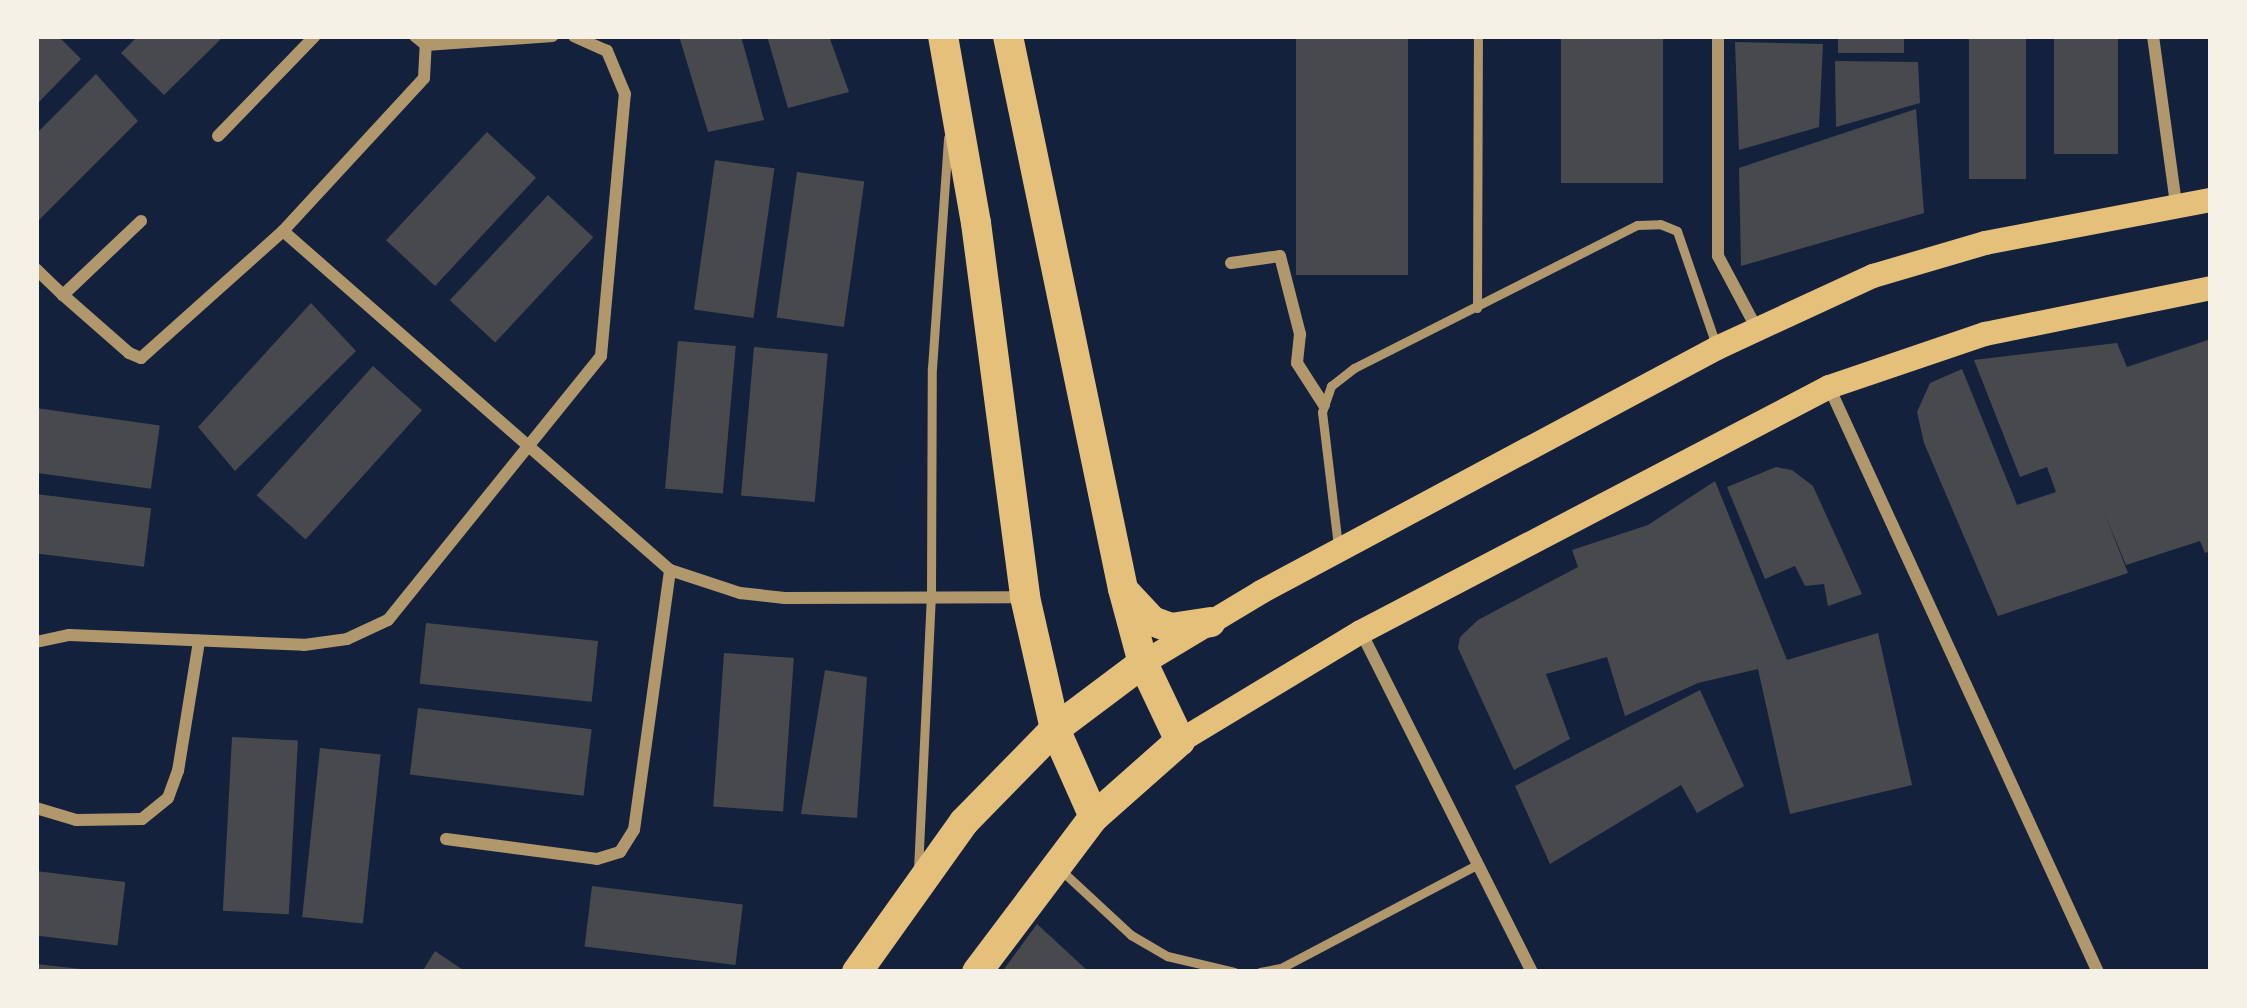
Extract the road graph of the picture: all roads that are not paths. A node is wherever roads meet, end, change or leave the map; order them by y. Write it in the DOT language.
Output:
graph roads {
  1 [pos="315,36"];
  2 [pos="553,36"];
  3 [pos="574,36"];
  4 [pos="943,36"];
  5 [pos="1008,36"];
  6 [pos="1478,36"];
  7 [pos="1718,36"];
  8 [pos="2153,36"];
  9 [pos="420,40"];
  10 [pos="952,79"];
  11 [pos="218,136"];
  12 [pos="2211,200"];
  13 [pos="2176,206"];
  14 [pos="141,221"];
  15 [pos="283,231"];
  16 [pos="1231,263"];
  17 [pos="36,269"];
  18 [pos="2211,288"];
  19 [pos="63,295"];
  20 [pos="1478,308"];
  21 [pos="1757,330"];
  22 [pos="1718,348"];
  23 [pos="1829,387"];
  24 [pos="1324,405"];
  25 [pos="528,447"];
  26 [pos="1339,551"];
  27 [pos="670,570"];
  28 [pos="1123,589"];
  29 [pos="1024,597"];
  30 [pos="932,598"];
  31 [pos="1211,622"];
  32 [pos="1361,632"];
  33 [pos="199,641"];
  34 [pos="36,642"];
  35 [pos="1143,663"];
  36 [pos="1055,729"];
  37 [pos="1180,742"];
  38 [pos="36,808"];
  39 [pos="1094,817"];
  40 [pos="446,838"];
  41 [pos="1054,865"];
  42 [pos="1478,865"];
  43 [pos="918,883"];
  44 [pos="856,972"];
  45 [pos="977,972"];
  46 [pos="1234,972"];
  47 [pos="1260,972"];
  48 [pos="1532,972"];
  49 [pos="2098,972"];
  1 -- 11 [label="street"];
  2 -- 9 [label="street"];
  3 -- 25 [label="street"];
  4 -- 10 [label="main road"];
  5 -- 28 [label="main road"];
  6 -- 20 [label="lane"];
  7 -- 21 [label="street"];
  8 -- 13 [label="street"];
  9 -- 15 [label="street"];
  10 -- 29 [label="main road"];
  10 -- 30 [label="lane"];
  12 -- 13 [label="main road"];
  13 -- 21 [label="main road"];
  14 -- 19 [label="street"];
  15 -- 19 [label="street"];
  15 -- 25 [label="street"];
  16 -- 24 [label="street"];
  17 -- 19 [label="street"];
  18 -- 23 [label="main road"];
  20 -- 22 [label="lane"];
  20 -- 24 [label="lane"];
  21 -- 22 [label="main road"];
  22 -- 26 [label="main road"];
  23 -- 32 [label="main road"];
  23 -- 49 [label="street"];
  24 -- 26 [label="lane"];
  25 -- 27 [label="street"];
  25 -- 33 [label="street"];
  26 -- 31 [label="main road"];
  27 -- 30 [label="street"];
  27 -- 40 [label="street"];
  28 -- 31 [label="main road"];
  28 -- 35 [label="main road"];
  29 -- 30 [label="street"];
  29 -- 36 [label="main road"];
  30 -- 43 [label="lane"];
  31 -- 35 [label="main road"];
  32 -- 37 [label="main road"];
  32 -- 42 [label="street"];
  33 -- 34 [label="street"];
  33 -- 38 [label="street"];
  35 -- 36 [label="main road"];
  35 -- 37 [label="main road"];
  36 -- 39 [label="main road"];
  36 -- 43 [label="main road"];
  37 -- 39 [label="main road"];
  39 -- 41 [label="main road"];
  41 -- 45 [label="main road"];
  41 -- 46 [label="lane"];
  42 -- 47 [label="lane"];
  42 -- 48 [label="street"];
  43 -- 44 [label="main road"];
}
